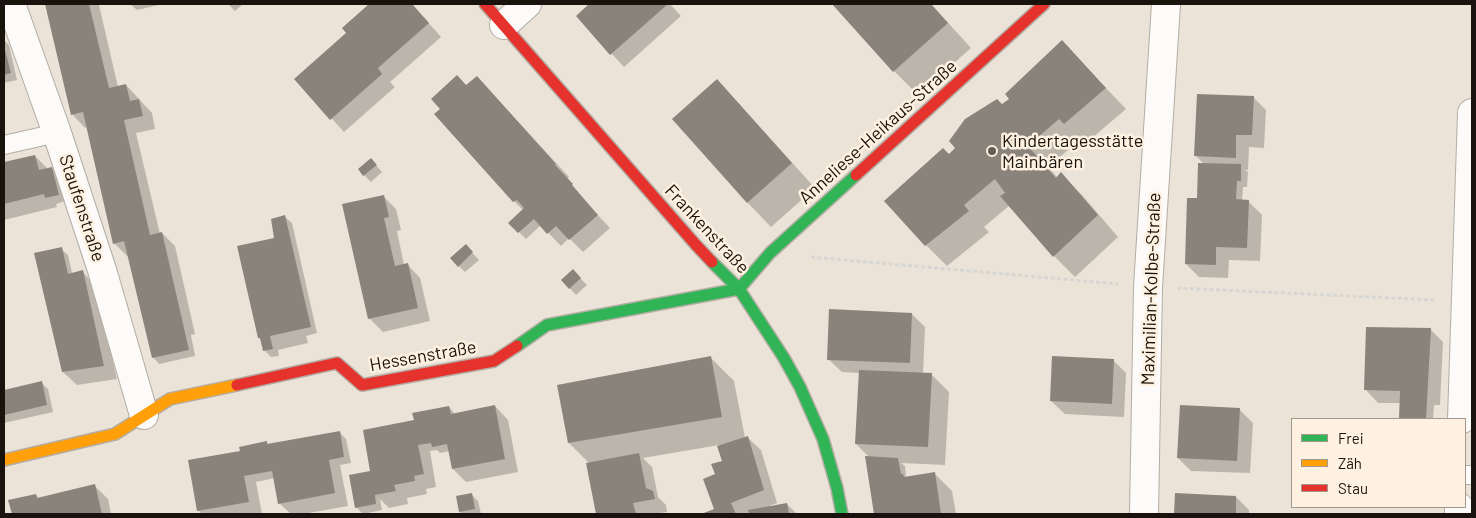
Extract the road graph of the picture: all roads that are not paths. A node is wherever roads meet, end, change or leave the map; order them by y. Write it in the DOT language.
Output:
graph roads {
  1 [pos="11,4"];
  2 [pos="485,4"];
  3 [pos="527,4"];
  4 [pos="1044,4"];
  5 [pos="1166,4"];
  6 [pos="504,25"];
  7 [pos="1472,126"];
  8 [pos="57,133"];
  9 [pos="4,146"];
  10 [pos="738,288"];
  11 [pos="1469,301"];
  12 [pos="144,415"];
  13 [pos="1462,418"];
  14 [pos="4,460"];
  15 [pos="842,514"];
  16 [pos="1144,514"];
  1 -- 8 [label="street, Staufenstraße"];
  2 -- 6 [label="street, Frankenstraße"];
  3 -- 6 [label="street"];
  4 -- 10 [label="street, Anneliese-Heikaus-Straße"];
  5 -- 16 [label="street, Maximilian-Kolbe-Straße"];
  6 -- 10 [label="street, Frankenstraße"];
  7 -- 11 [label="street"];
  8 -- 9 [label="lane"];
  8 -- 12 [label="street, Staufenstraße"];
  10 -- 12 [label="street, Hessenstraße"];
  10 -- 15 [label="street, Frankenstraße"];
  11 -- 13 [label="street"];
  12 -- 14 [label="street, Hessenstraße"];
}
